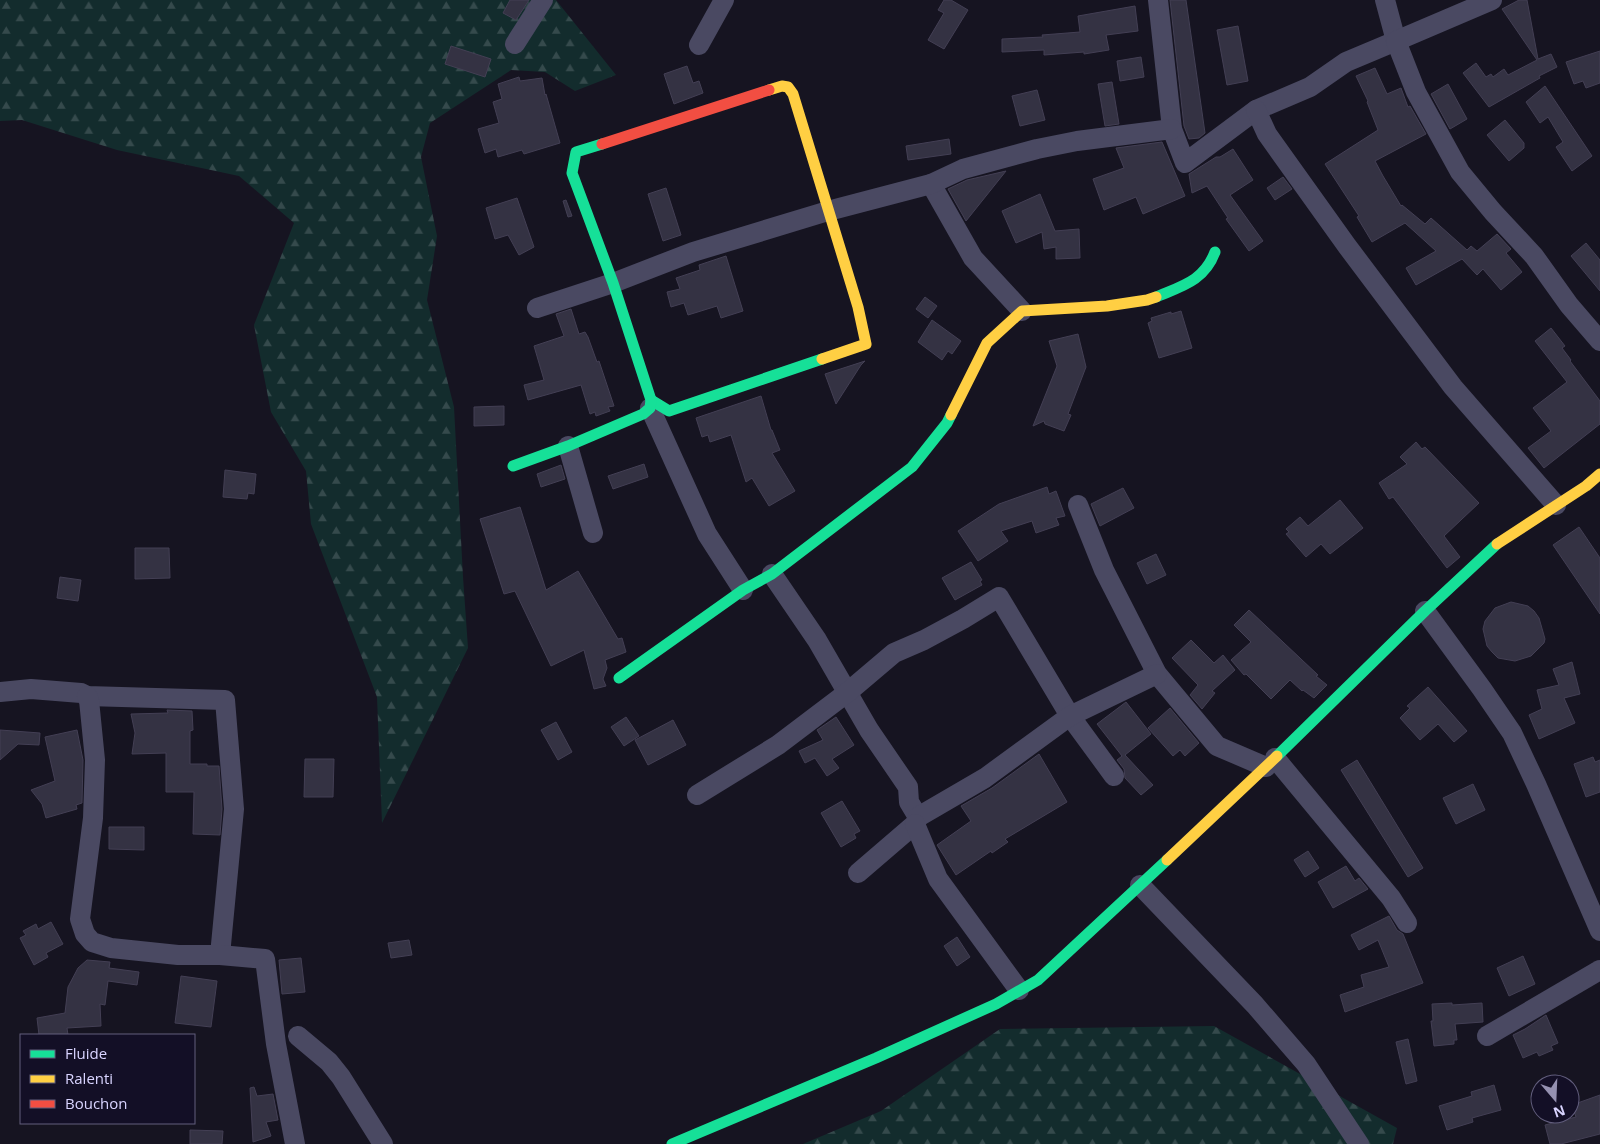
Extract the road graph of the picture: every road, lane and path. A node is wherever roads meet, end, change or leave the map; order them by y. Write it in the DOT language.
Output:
graph roads {
  1 [pos="543,0"];
  2 [pos="724,0"];
  3 [pos="1158,0"];
  4 [pos="1385,0"];
  5 [pos="1492,0"];
  6 [pos="1396,41"];
  7 [pos="515,44"];
  8 [pos="699,45"];
  9 [pos="1256,110"];
  10 [pos="1172,128"];
  11 [pos="931,184"];
  12 [pos="828,211"];
  13 [pos="1214,252"];
  14 [pos="613,283"];
  15 [pos="537,308"];
  16 [pos="1022,311"];
  17 [pos="1600,341"];
  18 [pos="651,404"];
  19 [pos="568,446"];
  20 [pos="513,466"];
  21 [pos="1600,474"];
  22 [pos="1078,505"];
  23 [pos="1556,505"];
  24 [pos="593,533"];
  25 [pos="772,574"];
  26 [pos="743,590"];
  27 [pos="1425,611"];
  28 [pos="1157,674"];
  29 [pos="619,678"];
  30 [pos="0,692"];
  31 [pos="848,692"];
  32 [pos="86,696"];
  33 [pos="1070,716"];
  34 [pos="1270,763"];
  35 [pos="1114,776"];
  36 [pos="697,795"];
  37 [pos="916,821"];
  38 [pos="858,873"];
  39 [pos="1140,885"];
  40 [pos="1407,923"];
  41 [pos="1600,931"];
  42 [pos="220,955"];
  43 [pos="1600,970"];
  44 [pos="1020,990"];
  45 [pos="298,1036"];
  46 [pos="1487,1036"];
  47 [pos="295,1144"];
  48 [pos="383,1144"];
  49 [pos="672,1144"];
  50 [pos="1359,1144"];
  1 -- 7 [label="street"];
  2 -- 8 [label="street"];
  3 -- 10 [label="street"];
  4 -- 6 [label="street"];
  5 -- 6 [label="street"];
  6 -- 9 [label="street"];
  6 -- 17 [label="street"];
  9 -- 10 [label="street"];
  9 -- 23 [label="street"];
  10 -- 11 [label="street"];
  11 -- 12 [label="street"];
  11 -- 16 [label="street"];
  12 -- 14 [label="street"];
  12 -- 14 [label="street"];
  12 -- 18 [label="street"];
  13 -- 16 [label="street"];
  14 -- 15 [label="street"];
  14 -- 18 [label="street"];
  16 -- 25 [label="street"];
  18 -- 19 [label="street"];
  18 -- 26 [label="street"];
  19 -- 20 [label="street"];
  19 -- 24 [label="street"];
  21 -- 23 [label="street"];
  22 -- 28 [label="street"];
  23 -- 27 [label="street"];
  25 -- 26 [label="street"];
  25 -- 31 [label="street"];
  26 -- 29 [label="street"];
  27 -- 34 [label="street"];
  27 -- 41 [label="street"];
  28 -- 33 [label="street"];
  28 -- 34 [label="street"];
  30 -- 32 [label="street"];
  31 -- 33 [label="street"];
  31 -- 36 [label="street"];
  31 -- 37 [label="street"];
  32 -- 42 [label="street"];
  32 -- 42 [label="street"];
  33 -- 35 [label="street"];
  33 -- 37 [label="street"];
  34 -- 39 [label="street"];
  34 -- 40 [label="street"];
  37 -- 38 [label="street"];
  37 -- 44 [label="street"];
  39 -- 44 [label="street"];
  39 -- 50 [label="street"];
  42 -- 47 [label="street"];
  43 -- 46 [label="street"];
  44 -- 49 [label="street"];
  45 -- 48 [label="street"];
}
